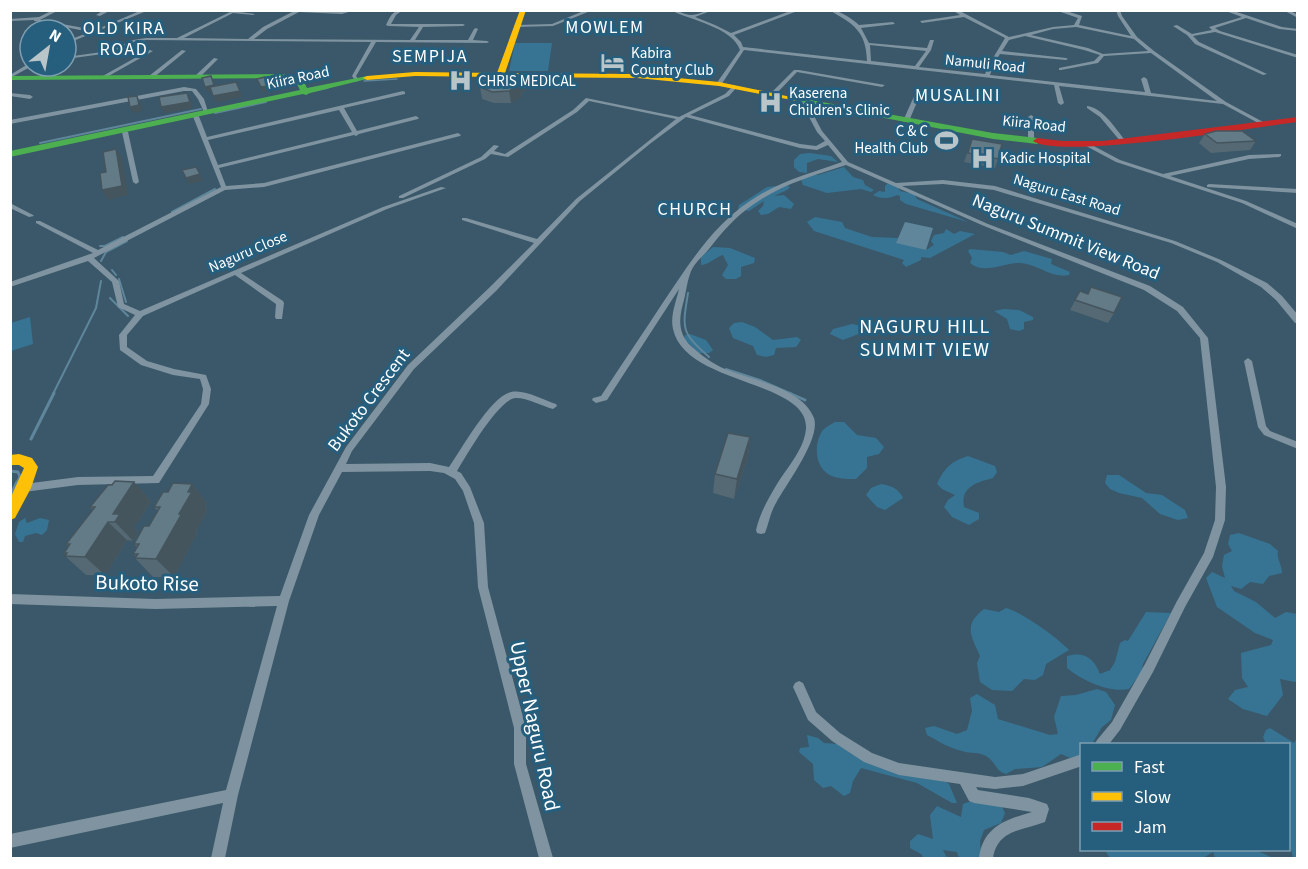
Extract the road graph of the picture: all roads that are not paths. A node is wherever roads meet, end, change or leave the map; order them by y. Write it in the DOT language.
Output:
graph roads {
  1 [pos="57,10"];
  2 [pos="109,10"];
  3 [pos="127,10"];
  4 [pos="353,10"];
  5 [pos="401,10"];
  6 [pos="523,10"];
  7 [pos="591,10"];
  8 [pos="672,10"];
  9 [pos="711,10"];
  10 [pos="798,10"];
  11 [pos="831,10"];
  12 [pos="954,10"];
  13 [pos="1057,10"];
  14 [pos="1118,10"];
  15 [pos="1225,10"];
  16 [pos="1285,10"];
  17 [pos="300,11"];
  18 [pos="145,12"];
  19 [pos="253,14"];
  20 [pos="98,15"];
  21 [pos="965,15"];
  22 [pos="1246,17"];
  23 [pos="1298,17"];
  24 [pos="39,18"];
  25 [pos="690,18"];
  26 [pos="922,22"];
  27 [pos="893,23"];
  28 [pos="463,25"];
  29 [pos="423,26"];
  30 [pos="516,26"];
  31 [pos="1076,26"];
  32 [pos="1175,26"];
  33 [pos="857,27"];
  34 [pos="78,28"];
  35 [pos="476,29"];
  36 [pos="1298,30"];
  37 [pos="94,31"];
  38 [pos="1215,31"];
  39 [pos="732,34"];
  40 [pos="1189,34"];
  41 [pos="1025,36"];
  42 [pos="78,38"];
  43 [pos="1135,38"];
  44 [pos="1007,39"];
  45 [pos="176,40"];
  46 [pos="375,40"];
  47 [pos="248,41"];
  48 [pos="412,41"];
  49 [pos="932,41"];
  50 [pos="470,42"];
  51 [pos="487,42"];
  52 [pos="869,44"];
  53 [pos="743,48"];
  54 [pos="929,50"];
  55 [pos="151,51"];
  56 [pos="184,51"];
  57 [pos="999,52"];
  58 [pos="1152,52"];
  59 [pos="78,56"];
  60 [pos="1103,56"];
  61 [pos="1298,57"];
  62 [pos="216,59"];
  63 [pos="1066,59"];
  64 [pos="869,63"];
  65 [pos="916,68"];
  66 [pos="1061,69"];
  67 [pos="1265,74"];
  68 [pos="198,76"];
  69 [pos="987,76"];
  70 [pos="10,77"];
  71 [pos="103,77"];
  72 [pos="151,77"];
  73 [pos="500,77"];
  74 [pos="1144,79"];
  75 [pos="356,80"];
  76 [pos="1056,83"];
  77 [pos="726,85"];
  78 [pos="882,85"];
  79 [pos="302,90"];
  80 [pos="403,93"];
  81 [pos="1148,93"];
  82 [pos="10,94"];
  83 [pos="771,94"];
  84 [pos="917,95"];
  85 [pos="30,97"];
  86 [pos="803,100"];
  87 [pos="1062,103"];
  88 [pos="1224,104"];
  89 [pos="1089,106"];
  90 [pos="340,108"];
  91 [pos="199,114"];
  92 [pos="683,117"];
  93 [pos="1031,117"];
  94 [pos="416,118"];
  95 [pos="1298,119"];
  96 [pos="906,121"];
  97 [pos="10,122"];
  98 [pos="1262,123"];
  99 [pos="125,132"];
  100 [pos="356,134"];
  101 [pos="458,135"];
  102 [pos="204,139"];
  103 [pos="1031,141"];
  104 [pos="1123,141"];
  105 [pos="828,142"];
  106 [pos="1088,145"];
  107 [pos="496,146"];
  108 [pos="489,152"];
  109 [pos="1279,155"];
  110 [pos="10,156"];
  111 [pos="846,163"];
  112 [pos="216,167"];
  113 [pos="1162,175"];
  114 [pos="136,182"];
  115 [pos="896,185"];
  116 [pos="1194,185"];
  117 [pos="224,188"];
  118 [pos="443,188"];
  119 [pos="1298,191"];
  120 [pos="10,205"];
  121 [pos="22,210"];
  122 [pos="376,212"];
  123 [pos="10,213"];
  124 [pos="31,216"];
  125 [pos="464,219"];
  126 [pos="38,222"];
  127 [pos="1298,227"];
  128 [pos="539,242"];
  129 [pos="98,253"];
  130 [pos="89,258"];
  131 [pos="235,272"];
  132 [pos="686,273"];
  133 [pos="10,285"];
  134 [pos="140,314"];
  135 [pos="279,317"];
  136 [pos="1298,321"];
  137 [pos="1248,361"];
  138 [pos="596,400"];
  139 [pos="553,406"];
  140 [pos="1298,446"];
  141 [pos="16,461"];
  142 [pos="339,468"];
  143 [pos="451,472"];
  144 [pos="24,488"];
  145 [pos="10,514"];
  146 [pos="761,530"];
  147 [pos="10,599"];
  148 [pos="284,601"];
  149 [pos="799,687"];
  150 [pos="1102,743"];
  151 [pos="1080,761"];
  152 [pos="964,779"];
  153 [pos="231,795"];
  154 [pos="10,841"];
  155 [pos="218,858"];
  156 [pos="546,858"];
  157 [pos="986,858"];
  1 -- 24 [label="street"];
  2 -- 20 [label="street"];
  3 -- 18 [label="street"];
  4 -- 17 [label="street"];
  5 -- 29 [label="street"];
  6 -- 30 [label="main road"];
  7 -- 30 [label="street"];
  8 -- 25 [label="street"];
  9 -- 25 [label="street"];
  10 -- 39 [label="street"];
  11 -- 33 [label="street"];
  12 -- 21 [label="street"];
  13 -- 31 [label="street"];
  14 -- 43 [label="street"];
  15 -- 22 [label="street"];
  16 -- 23 [label="street"];
  17 -- 47 [label="street"];
  18 -- 37 [label="street"];
  19 -- 45 [label="street"];
  21 -- 26 [label="street"];
  21 -- 44 [label="street"];
  22 -- 36 [label="street"];
  22 -- 38 [label="street"];
  25 -- 39 [label="street"];
  27 -- 33 [label="street"];
  28 -- 29 [label="street"];
  29 -- 48 [label="street"];
  30 -- 73 [label="main road"];
  31 -- 41 [label="street"];
  31 -- 43 [label="street"];
  32 -- 40 [label="street"];
  33 -- 52 [label="street"];
  34 -- 37 [label="street"];
  35 -- 50 [label="street"];
  37 -- 42 [label="street"];
  38 -- 40 [label="street"];
  38 -- 61 [label="street"];
  39 -- 53 [label="street"];
  40 -- 67 [label="street"];
  41 -- 44 [label="street"];
  41 -- 60 [label="street"];
  43 -- 58 [label="street"];
  44 -- 57 [label="street"];
  45 -- 47 [label="street"];
  45 -- 59 [label="street"];
  46 -- 47 [label="street"];
  46 -- 48 [label="street"];
  46 -- 75 [label="street"];
  48 -- 50 [label="street"];
  49 -- 54 [label="street"];
  50 -- 51 [label="street"];
  52 -- 54 [label="street"];
  52 -- 64 [label="street"];
  53 -- 64 [label="street, Namuli Road"];
  53 -- 77 [label="street"];
  54 -- 65 [label="street"];
  55 -- 71 [label="street"];
  56 -- 72 [label="street"];
  57 -- 63 [label="street"];
  57 -- 69 [label="street"];
  58 -- 60 [label="street"];
  58 -- 88 [label="street"];
  60 -- 66 [label="street"];
  62 -- 68 [label="street"];
  64 -- 65 [label="street, Namuli Road"];
  65 -- 69 [label="street, Namuli Road"];
  68 -- 72 [label="main road"];
  68 -- 79 [label="main road"];
  69 -- 76 [label="street, Namuli Road"];
  70 -- 71 [label="main road"];
  71 -- 72 [label="main road"];
  73 -- 75 [label="main road, Kiira Road"];
  73 -- 77 [label="main road, Kiira Road"];
  73 -- 79 [label="main road, Kiira Road"];
  74 -- 81 [label="street"];
  75 -- 79 [label="main road, Kiira Road"];
  76 -- 81 [label="street, Namuli Road"];
  76 -- 87 [label="street"];
  77 -- 83 [label="main road, Kiira Road"];
  77 -- 92 [label="street, Bukoto Crescent"];
  78 -- 83 [label="street"];
  79 -- 91 [label="main road, Kiira Road"];
  80 -- 90 [label="street"];
  81 -- 88 [label="street, Namuli Road"];
  82 -- 85 [label="street"];
  83 -- 86 [label="main road, Kiira Road"];
  84 -- 96 [label="street"];
  86 -- 96 [label="main road, Kiira Road"];
  86 -- 105 [label="street, Naguru East Road"];
  88 -- 98 [label="street"];
  89 -- 104 [label="street"];
  90 -- 100 [label="street"];
  90 -- 102 [label="street"];
  91 -- 97 [label="street"];
  91 -- 99 [label="main road, Kiira Road"];
  91 -- 102 [label="street"];
  91 -- 110 [label="main road, Kiira Road"];
  92 -- 105 [label="street"];
  92 -- 108 [label="street"];
  92 -- 128 [label="street, Bukoto Crescent"];
  93 -- 103 [label="street"];
  94 -- 100 [label="street"];
  95 -- 98 [label="main road, Kiira Road"];
  96 -- 103 [label="main road, Kiira Road"];
  98 -- 104 [label="main road, Kiira Road"];
  99 -- 110 [label="main road, Kiira Road"];
  99 -- 114 [label="street"];
  100 -- 112 [label="street"];
  101 -- 117 [label="street"];
  102 -- 112 [label="street"];
  103 -- 106 [label="main road, Kiira Road"];
  104 -- 106 [label="main road, Kiira Road"];
  105 -- 111 [label="street, Naguru East Road"];
  106 -- 113 [label="street"];
  107 -- 108 [label="street"];
  108 -- 122 [label="street"];
  109 -- 113 [label="street"];
  111 -- 115 [label="street, Naguru East Road"];
  111 -- 132 [label="street"];
  112 -- 117 [label="street"];
  113 -- 116 [label="street"];
  115 -- 136 [label="street, Naguru East Road"];
  115 -- 150 [label="street, Naguru Summit View Road"];
  116 -- 119 [label="street"];
  116 -- 127 [label="street"];
  117 -- 129 [label="street"];
  118 -- 122 [label="street, Naguru Close"];
  120 -- 121 [label="street"];
  121 -- 123 [label="street"];
  121 -- 124 [label="street"];
  122 -- 131 [label="street, Naguru Close"];
  125 -- 128 [label="street"];
  126 -- 129 [label="street"];
  128 -- 142 [label="street, Bukoto Crescent"];
  129 -- 130 [label="street"];
  130 -- 133 [label="street"];
  130 -- 134 [label="street"];
  131 -- 134 [label="street, Naguru Close"];
  131 -- 135 [label="street"];
  132 -- 138 [label="street"];
  132 -- 146 [label="street"];
  134 -- 144 [label="street"];
  137 -- 140 [label="street"];
  139 -- 143 [label="street"];
  141 -- 144 [label="main road"];
  142 -- 143 [label="street"];
  142 -- 148 [label="street, Bukoto Crescent"];
  143 -- 156 [label="street, Upper Naguru Road"];
  144 -- 145 [label="main road"];
  147 -- 148 [label="street, Bukoto Rise"];
  148 -- 153 [label="street, Bukoto Crescent"];
  149 -- 152 [label="street"];
  151 -- 152 [label="street"];
  152 -- 157 [label="street"];
  153 -- 154 [label="street"];
  153 -- 155 [label="street, Bukoto Crescent"];
}
